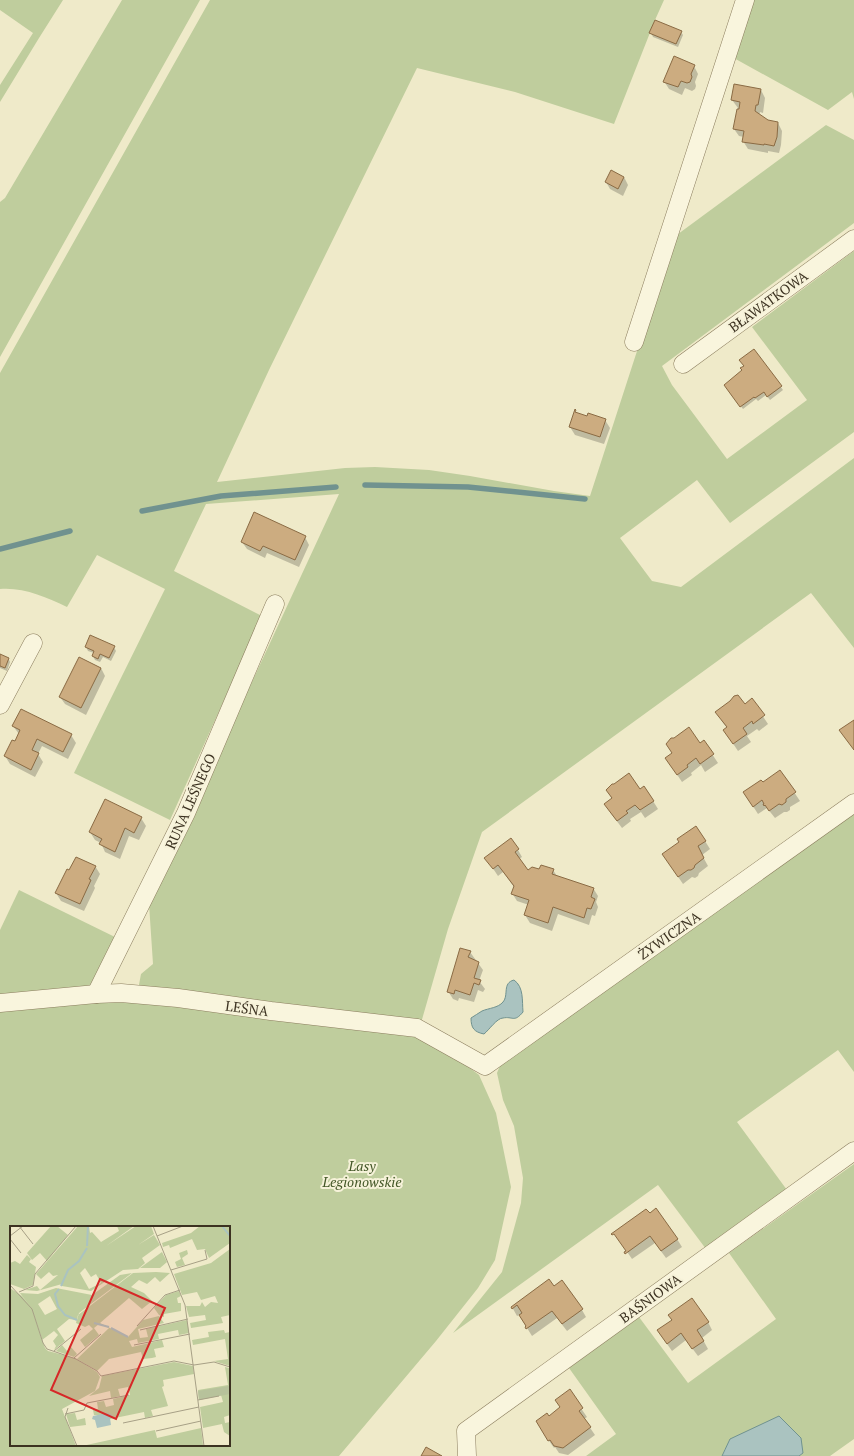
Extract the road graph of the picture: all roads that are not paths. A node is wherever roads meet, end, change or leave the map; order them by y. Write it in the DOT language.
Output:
graph roads {
  1 [pos="745,0"];
  2 [pos="854,239"];
  3 [pos="634,342"];
  4 [pos="682,364"];
  5 [pos="275,604"];
  6 [pos="33,643"];
  7 [pos="0,705"];
  8 [pos="854,803"];
  9 [pos="96,994"];
  10 [pos="0,1003"];
  11 [pos="485,1066"];
  12 [pos="854,1150"];
  13 [pos="467,1456"];
  1 -- 3 [label="street"];
  2 -- 4 [label="street, BŁAWATKOWA"];
  5 -- 9 [label="street, RUNA LEŚNEGO"];
  6 -- 7 [label="street"];
  8 -- 11 [label="street, ŻYWICZNA"];
  9 -- 10 [label="street, LEŚNA"];
  9 -- 11 [label="street, LEŚNA"];
  12 -- 13 [label="street, BAŚNIOWA"];
}
